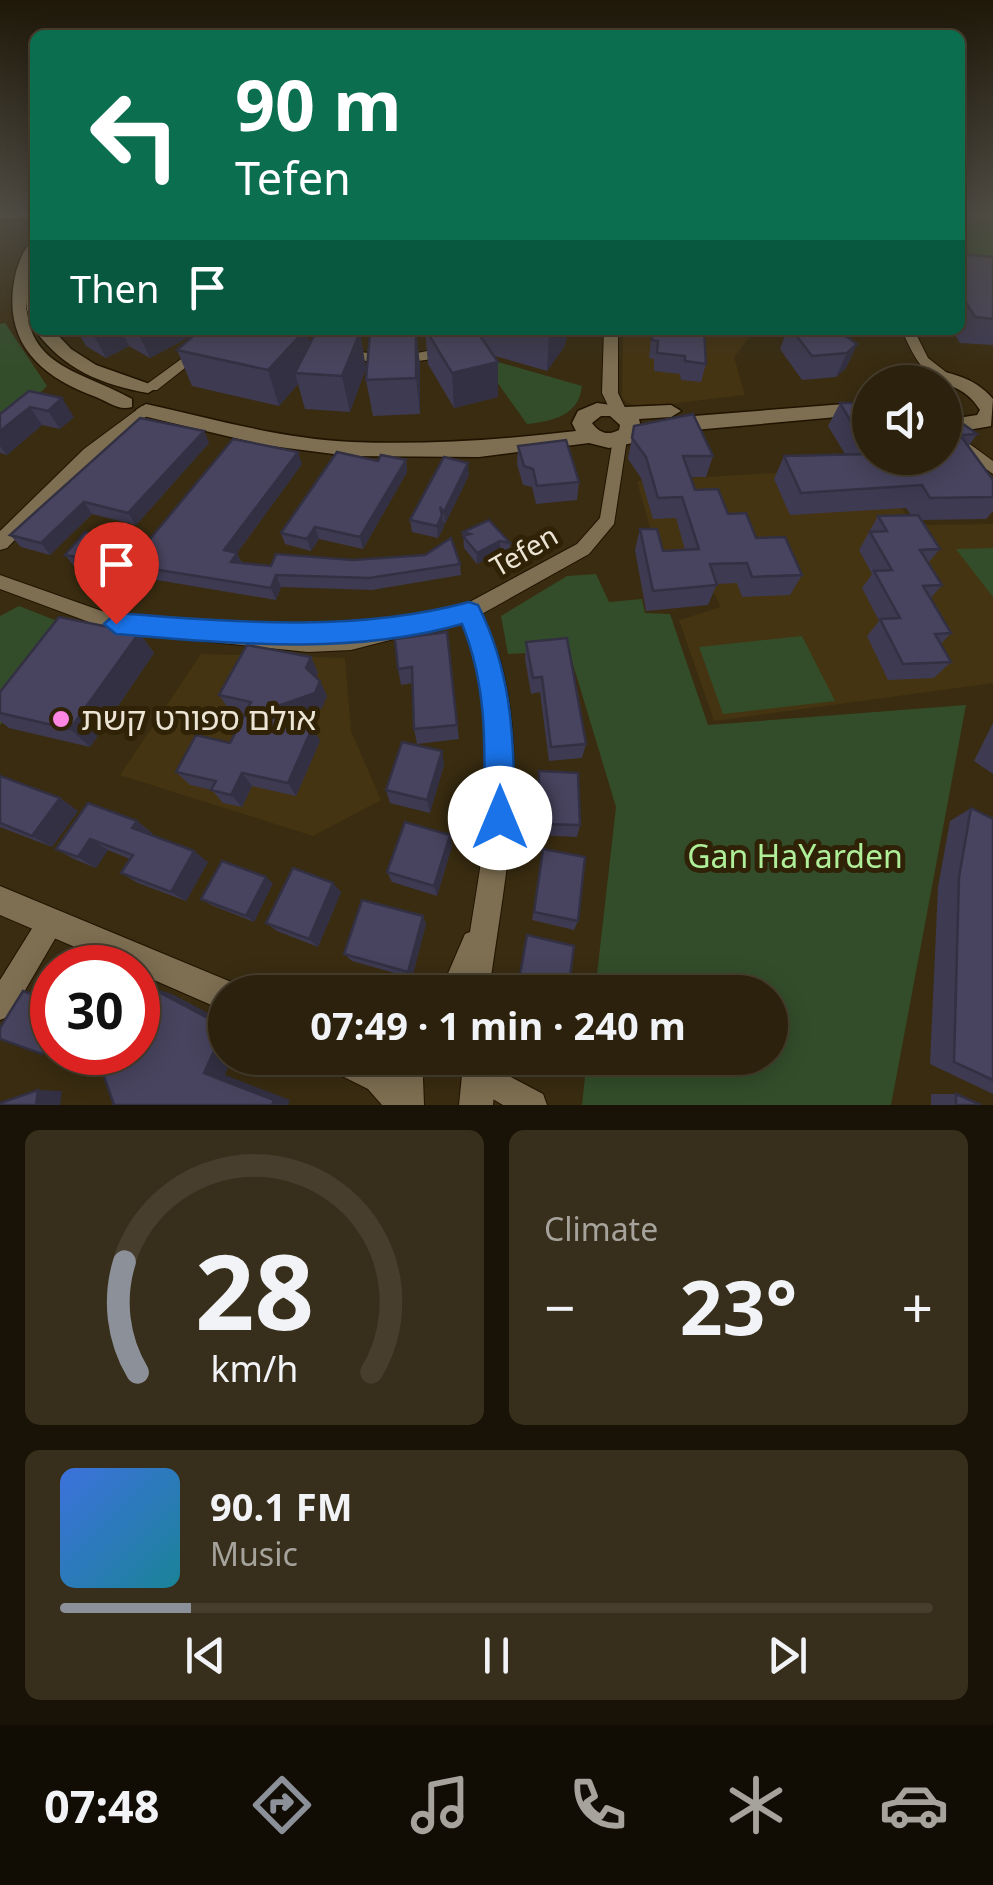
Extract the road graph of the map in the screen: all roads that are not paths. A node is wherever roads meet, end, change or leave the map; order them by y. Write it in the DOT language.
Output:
graph roads {
  1 [pos="27,264"];
  2 [pos="49,335"];
  3 [pos="472,335"];
  4 [pos="599,335"];
  5 [pos="611,335"];
  6 [pos="900,335"];
  7 [pos="910,335"];
  8 [pos="213,342"];
  9 [pos="330,352"];
  10 [pos="909,365"];
  11 [pos="930,365"];
  12 [pos="962,383"];
  13 [pos="962,386"];
  14 [pos="158,390"];
  15 [pos="993,390"];
  16 [pos="852,394"];
  17 [pos="135,408"];
  18 [pos="852,410"];
  19 [pos="621,413"];
  20 [pos="987,417"];
  21 [pos="962,424"];
  22 [pos="591,426"];
  23 [pos="621,439"];
  24 [pos="962,442"];
  25 [pos="987,462"];
  26 [pos="614,484"];
  27 [pos="1,539"];
  28 [pos="0,582"];
  29 [pos="469,612"];
  30 [pos="0,900"];
  31 [pos="483,914"];
  32 [pos="50,924"];
  33 [pos="460,975"];
  34 [pos="477,975"];
  35 [pos="208,987"];
  36 [pos="0,1006"];
  37 [pos="376,1075"];
  38 [pos="407,1075"];
  39 [pos="483,1075"];
  40 [pos="406,1105"];
  41 [pos="532,1105"];
  1 -- 17 [label="main road"];
  2 -- 14 [label="main road"];
  3 -- 9 [label="street"];
  4 -- 22 [label="street"];
  5 -- 19 [label="street"];
  6 -- 10 [label="street"];
  7 -- 11 [label="street"];
  8 -- 14 [label="street"];
  12 -- 15 [label="main road"];
  13 -- 20 [label="main road"];
  14 -- 17 [label="main road"];
  14 -- 22 [label="main road"];
  16 -- 19 [label="main road"];
  17 -- 22 [label="main road"];
  17 -- 27 [label="street"];
  18 -- 23 [label="main road"];
  19 -- 22 [label="main road"];
  19 -- 23 [label="main road"];
  20 -- 21 [label="main road"];
  20 -- 25 [label="street"];
  22 -- 23 [label="main road"];
  22 -- 26 [label="street"];
  23 -- 26 [label="street, Tefen"];
  24 -- 25 [label="street"];
  26 -- 29 [label="street, Tefen"];
  28 -- 29 [label="street, Tefen"];
  29 -- 31 [label="street"];
  30 -- 32 [label="street"];
  31 -- 33 [label="street"];
  31 -- 34 [label="street"];
  32 -- 35 [label="street"];
  32 -- 36 [label="street"];
  37 -- 40 [label="street"];
  38 -- 40 [label="street"];
  39 -- 41 [label="street"];
}
